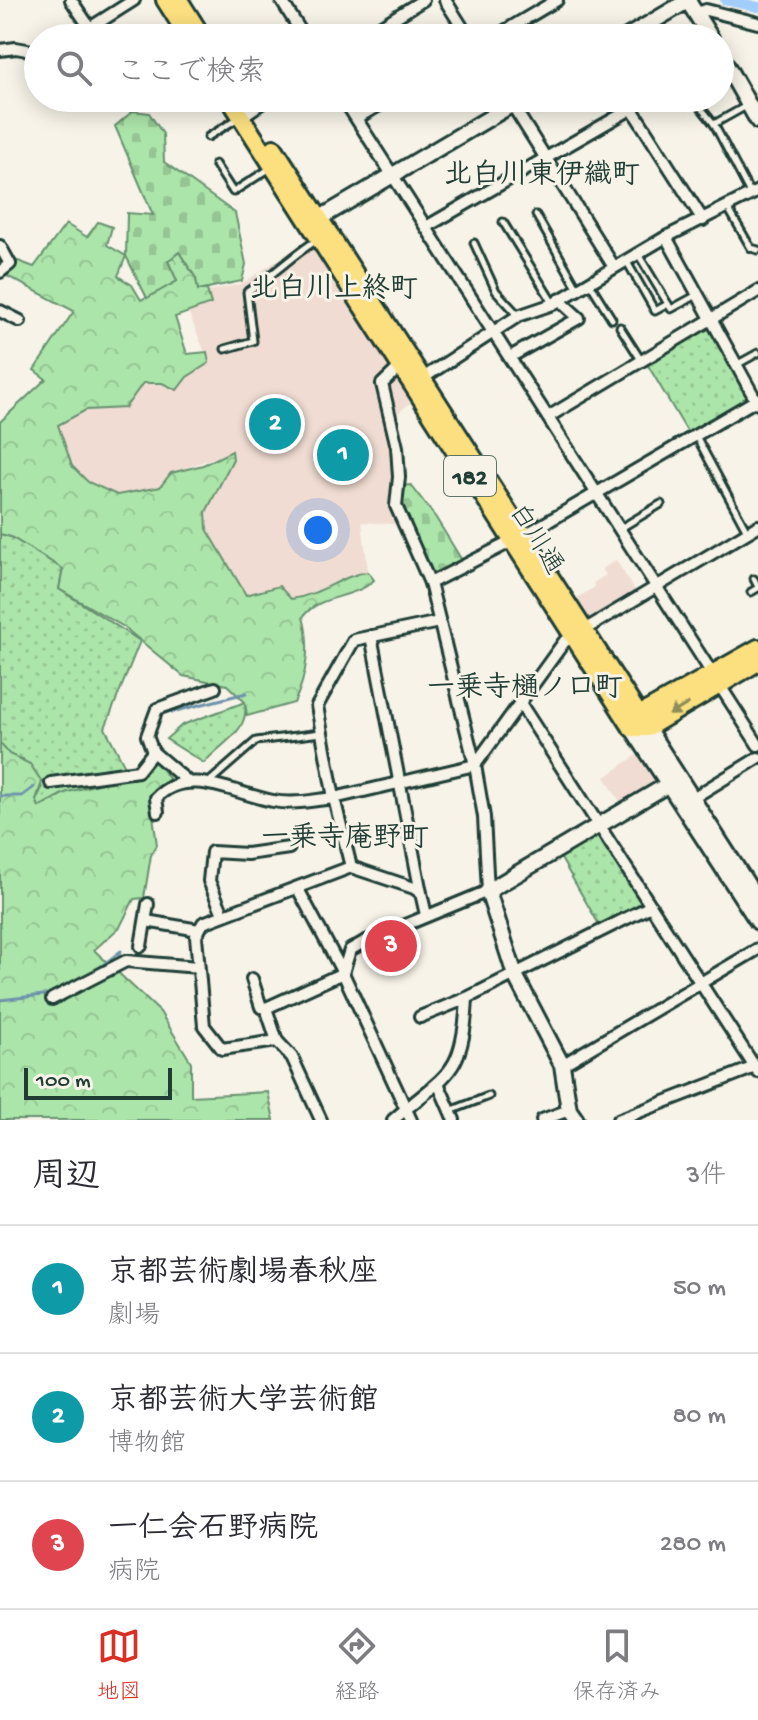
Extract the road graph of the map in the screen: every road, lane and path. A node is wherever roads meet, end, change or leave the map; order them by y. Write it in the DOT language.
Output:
graph roads {
  1 [pos="71,0"];
  2 [pos="134,0"];
  3 [pos="165,0"];
  4 [pos="179,0"];
  5 [pos="281,0"];
  6 [pos="423,0"];
  7 [pos="445,0"];
  8 [pos="557,0"];
  9 [pos="684,4"];
  10 [pos="758,23"];
  11 [pos="87,24"];
  12 [pos="96,24"];
  13 [pos="180,24"];
  14 [pos="194,24"];
  15 [pos="296,24"];
  16 [pos="384,24"];
  17 [pos="460,24"];
  18 [pos="517,24"];
  19 [pos="649,24"];
  20 [pos="698,24"];
  21 [pos="24,49"];
  22 [pos="0,50"];
  23 [pos="734,79"];
  24 [pos="749,105"];
  25 [pos="240,112"];
  26 [pos="245,112"];
  27 [pos="246,112"];
  28 [pos="353,112"];
  29 [pos="367,112"];
  30 [pos="495,112"];
  31 [pos="521,112"];
  32 [pos="626,112"];
  33 [pos="633,112"];
  34 [pos="704,112"];
  35 [pos="357,118"];
  36 [pos="758,119"];
  37 [pos="714,124"];
  38 [pos="208,137"];
  39 [pos="546,159"];
  40 [pos="215,164"];
  41 [pos="272,167"];
  42 [pos="393,175"];
  43 [pos="754,193"];
  44 [pos="728,208"];
  45 [pos="536,215"];
  46 [pos="703,220"];
  47 [pos="314,221"];
  48 [pos="503,222"];
  49 [pos="426,227"];
  50 [pos="666,237"];
  51 [pos="318,239"];
  52 [pos="474,243"];
  53 [pos="0,246"];
  54 [pos="758,250"];
  55 [pos="638,253"];
  56 [pos="626,260"];
  57 [pos="614,267"];
  58 [pos="0,272"];
  59 [pos="588,281"];
  60 [pos="577,287"];
  61 [pos="758,291"];
  62 [pos="698,294"];
  63 [pos="556,302"];
  64 [pos="668,304"];
  65 [pos="0,311"];
  66 [pos="518,316"];
  67 [pos="711,318"];
  68 [pos="612,319"];
  69 [pos="20,321"];
  70 [pos="620,327"];
  71 [pos="494,332"];
  72 [pos="225,349"];
  73 [pos="758,353"];
  74 [pos="510,357"];
  75 [pos="641,360"];
  76 [pos="404,363"];
  77 [pos="736,365"];
  78 [pos="416,382"];
  79 [pos="757,401"];
  80 [pos="548,417"];
  81 [pos="696,436"];
  82 [pos="598,494"];
  83 [pos="661,504"];
  84 [pos="620,529"];
  85 [pos="753,529"];
  86 [pos="517,538"];
  87 [pos="754,579"];
  88 [pos="430,583"];
  89 [pos="657,585"];
  90 [pos="758,587"];
  91 [pos="751,592"];
  92 [pos="439,622"];
  93 [pos="578,633"];
  94 [pos="371,636"];
  95 [pos="758,648"];
  96 [pos="758,662"];
  97 [pos="715,679"];
  98 [pos="215,688"];
  99 [pos="520,703"];
  100 [pos="640,724"];
  101 [pos="322,732"];
  102 [pos="758,745"];
  103 [pos="153,752"];
  104 [pos="758,758"];
  105 [pos="475,765"];
  106 [pos="186,780"];
  107 [pos="400,780"];
  108 [pos="673,781"];
  109 [pos="51,783"];
  110 [pos="206,785"];
  111 [pos="334,798"];
  112 [pos="687,801"];
  113 [pos="158,812"];
  114 [pos="598,825"];
  115 [pos="289,848"];
  116 [pos="351,867"];
  117 [pos="298,889"];
  118 [pos="488,891"];
  119 [pos="421,893"];
  120 [pos="758,901"];
  121 [pos="148,904"];
  122 [pos="649,907"];
  123 [pos="223,914"];
  124 [pos="426,915"];
  125 [pos="146,921"];
  126 [pos="758,922"];
  127 [pos="199,930"];
  128 [pos="141,946"];
  129 [pos="758,949"];
  130 [pos="198,967"];
  131 [pos="343,973"];
  132 [pos="515,975"];
  133 [pos="252,979"];
  134 [pos="701,983"];
  135 [pos="467,998"];
  136 [pos="52,999"];
  137 [pos="266,1008"];
  138 [pos="420,1017"];
  139 [pos="277,1041"];
  140 [pos="562,1065"];
  141 [pos="756,1069"];
  142 [pos="438,1083"];
  143 [pos="489,1096"];
  144 [pos="407,1108"];
  145 [pos="573,1115"];
  146 [pos="452,1116"];
  147 [pos="321,1120"];
  148 [pos="393,1120"];
  149 [pos="411,1120"];
  150 [pos="542,1120"];
  151 [pos="618,1120"];
  1 -- 11 [label="street"];
  2 -- 12 [label="street"];
  3 -- 13 [label="main road"];
  4 -- 14 [label="main road"];
  5 -- 15 [label="street"];
  6 -- 16 [label="street"];
  7 -- 17 [label="street"];
  8 -- 18 [label="street"];
  9 -- 10 [label="street"];
  9 -- 19 [label="street"];
  9 -- 20 [label="street"];
  21 -- 22 [label="street"];
  23 -- 24 [label="street"];
  24 -- 36 [label="street"];
  24 -- 37 [label="lane"];
  25 -- 38 [label="lane"];
  26 -- 41 [label="main road, 白川通 / 182"];
  27 -- 47 [label="main road, 白川通 / 182"];
  28 -- 35 [label="street"];
  29 -- 35 [label="street"];
  30 -- 42 [label="street"];
  31 -- 39 [label="street"];
  32 -- 39 [label="street"];
  33 -- 46 [label="street"];
  34 -- 37 [label="lane"];
  35 -- 42 [label="street"];
  37 -- 43 [label="lane"];
  39 -- 49 [label="street"];
  39 -- 57 [label="street"];
  40 -- 41 [label="lane"];
  41 -- 47 [label="main road, 白川通 / 182"];
  42 -- 47 [label="street"];
  42 -- 49 [label="street"];
  43 -- 44 [label="street"];
  44 -- 46 [label="street"];
  44 -- 54 [label="lane"];
  45 -- 60 [label="lane"];
  46 -- 50 [label="street"];
  47 -- 51 [label="main road, 白川通 / 182"];
  47 -- 76 [label="main road, 白川通 / 182"];
  48 -- 63 [label="lane"];
  49 -- 71 [label="street"];
  50 -- 55 [label="street"];
  50 -- 62 [label="street"];
  51 -- 72 [label="lane"];
  51 -- 76 [label="main road, 白川通 / 182"];
  52 -- 66 [label="lane"];
  53 -- 58 [label="street"];
  55 -- 56 [label="street"];
  55 -- 64 [label="lane"];
  56 -- 57 [label="street"];
  56 -- 64 [label="lane"];
  57 -- 59 [label="street"];
  59 -- 60 [label="street"];
  59 -- 68 [label="lane"];
  60 -- 63 [label="street"];
  61 -- 67 [label="street"];
  62 -- 64 [label="lane"];
  62 -- 67 [label="street"];
  63 -- 66 [label="street"];
  63 -- 74 [label="street"];
  65 -- 69 [label="street"];
  66 -- 71 [label="street"];
  67 -- 75 [label="street"];
  67 -- 77 [label="street"];
  70 -- 75 [label="lane"];
  71 -- 74 [label="street"];
  71 -- 78 [label="street"];
  73 -- 77 [label="lane"];
  74 -- 80 [label="street"];
  75 -- 80 [label="street"];
  76 -- 78 [label="main road, 白川通 / 182"];
  76 -- 88 [label="street"];
  77 -- 79 [label="street"];
  78 -- 86 [label="main road, 白川通 / 182"];
  79 -- 81 [label="street"];
  80 -- 82 [label="street"];
  81 -- 82 [label="street"];
  81 -- 85 [label="lane"];
  82 -- 84 [label="street"];
  82 -- 86 [label="street"];
  83 -- 84 [label="lane"];
  84 -- 89 [label="street"];
  85 -- 89 [label="street"];
  86 -- 88 [label="street"];
  86 -- 93 [label="main road, 白川通 / 182"];
  87 -- 90 [label="lane"];
  88 -- 92 [label="street"];
  89 -- 93 [label="street"];
  89 -- 97 [label="street"];
  90 -- 91 [label="lane"];
  92 -- 94 [label="street"];
  92 -- 105 [label="street"];
  93 -- 99 [label="street"];
  93 -- 100 [label="main road, 白川通 / 182"];
  94 -- 101 [label="street"];
  94 -- 107 [label="street"];
  95 -- 97 [label="main road"];
  96 -- 97 [label="main road"];
  97 -- 100 [label="main road"];
  97 -- 102 [label="street"];
  98 -- 103 [label="street"];
  99 -- 105 [label="street"];
  99 -- 114 [label="street"];
  100 -- 108 [label="street, 白川通"];
  101 -- 110 [label="lane"];
  101 -- 111 [label="street"];
  103 -- 106 [label="street"];
  103 -- 109 [label="street"];
  104 -- 112 [label="street"];
  105 -- 107 [label="street"];
  105 -- 118 [label="street"];
  106 -- 110 [label="street"];
  106 -- 113 [label="street"];
  107 -- 111 [label="street"];
  107 -- 119 [label="street"];
  108 -- 112 [label="street, 白川通"];
  108 -- 114 [label="street"];
  110 -- 111 [label="street"];
  111 -- 116 [label="street"];
  112 -- 120 [label="street, 白川通"];
  112 -- 126 [label="street, 白川通"];
  114 -- 118 [label="street"];
  114 -- 122 [label="street"];
  115 -- 123 [label="street"];
  116 -- 117 [label="street"];
  116 -- 119 [label="street"];
  117 -- 123 [label="street"];
  117 -- 131 [label="street"];
  118 -- 124 [label="street"];
  118 -- 132 [label="street"];
  119 -- 124 [label="street"];
  121 -- 125 [label="street"];
  122 -- 132 [label="street"];
  122 -- 134 [label="street"];
  123 -- 127 [label="street"];
  124 -- 131 [label="street"];
  125 -- 127 [label="street"];
  125 -- 128 [label="street"];
  127 -- 130 [label="street"];
  129 -- 134 [label="street"];
  130 -- 136 [label="street"];
  130 -- 139 [label="street"];
  131 -- 137 [label="street"];
  131 -- 144 [label="street"];
  132 -- 135 [label="street"];
  132 -- 140 [label="street"];
  133 -- 137 [label="street"];
  134 -- 140 [label="street"];
  134 -- 141 [label="street"];
  135 -- 138 [label="street"];
  135 -- 142 [label="street"];
  137 -- 139 [label="street"];
  139 -- 147 [label="street"];
  140 -- 145 [label="street"];
  141 -- 151 [label="street"];
  142 -- 144 [label="street"];
  142 -- 146 [label="street"];
  143 -- 146 [label="lane"];
  144 -- 148 [label="street"];
  144 -- 149 [label="street"];
  145 -- 150 [label="street"];
}
